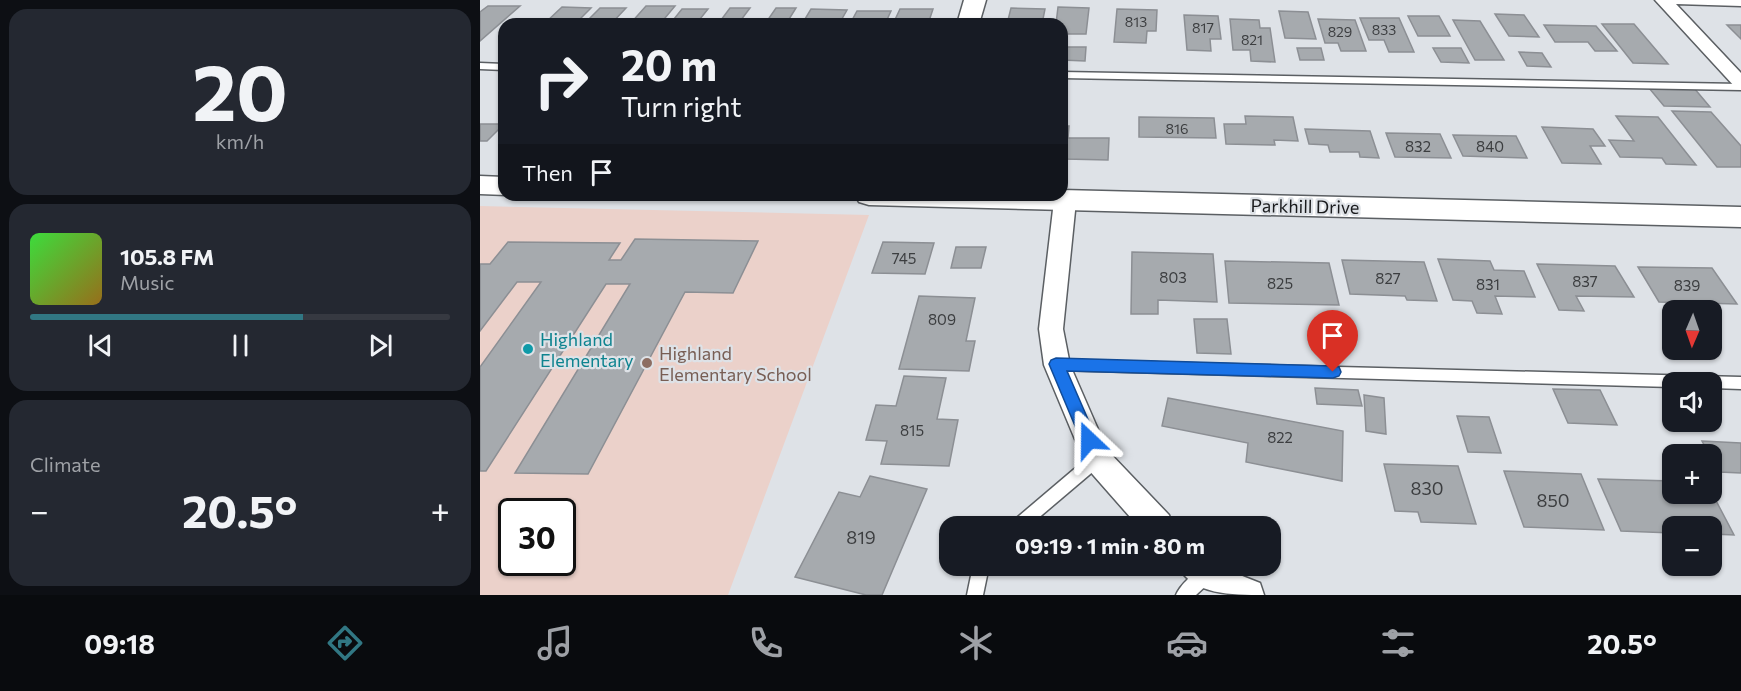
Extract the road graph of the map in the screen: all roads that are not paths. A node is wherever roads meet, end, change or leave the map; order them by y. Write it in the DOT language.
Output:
graph roads {
  1 [pos="975,0"];
  2 [pos="1663,0"];
  3 [pos="1677,0"];
  4 [pos="1741,1"];
  5 [pos="970,18"];
  6 [pos="480,66"];
  7 [pos="498,66"];
  8 [pos="1068,75"];
  9 [pos="1741,85"];
  10 [pos="480,185"];
  11 [pos="498,186"];
  12 [pos="1065,201"];
  13 [pos="1741,217"];
  14 [pos="1056,364"];
  15 [pos="1741,383"];
  16 [pos="1097,459"];
  17 [pos="1030,516"];
  18 [pos="1149,516"];
  19 [pos="979,576"];
  20 [pos="1194,579"];
  21 [pos="975,595"];
  22 [pos="1248,595"];
  1 -- 5 [label="street"];
  2 -- 9 [label="street"];
  3 -- 4 [label="street"];
  6 -- 7 [label="lane"];
  8 -- 9 [label="lane"];
  10 -- 11 [label="street"];
  12 -- 13 [label="street, Parkhill Drive"];
  12 -- 14 [label="street"];
  14 -- 15 [label="lane"];
  14 -- 16 [label="street"];
  16 -- 17 [label="lane"];
  16 -- 18 [label="street"];
  19 -- 21 [label="lane"];
  20 -- 22 [label="street"];
}
